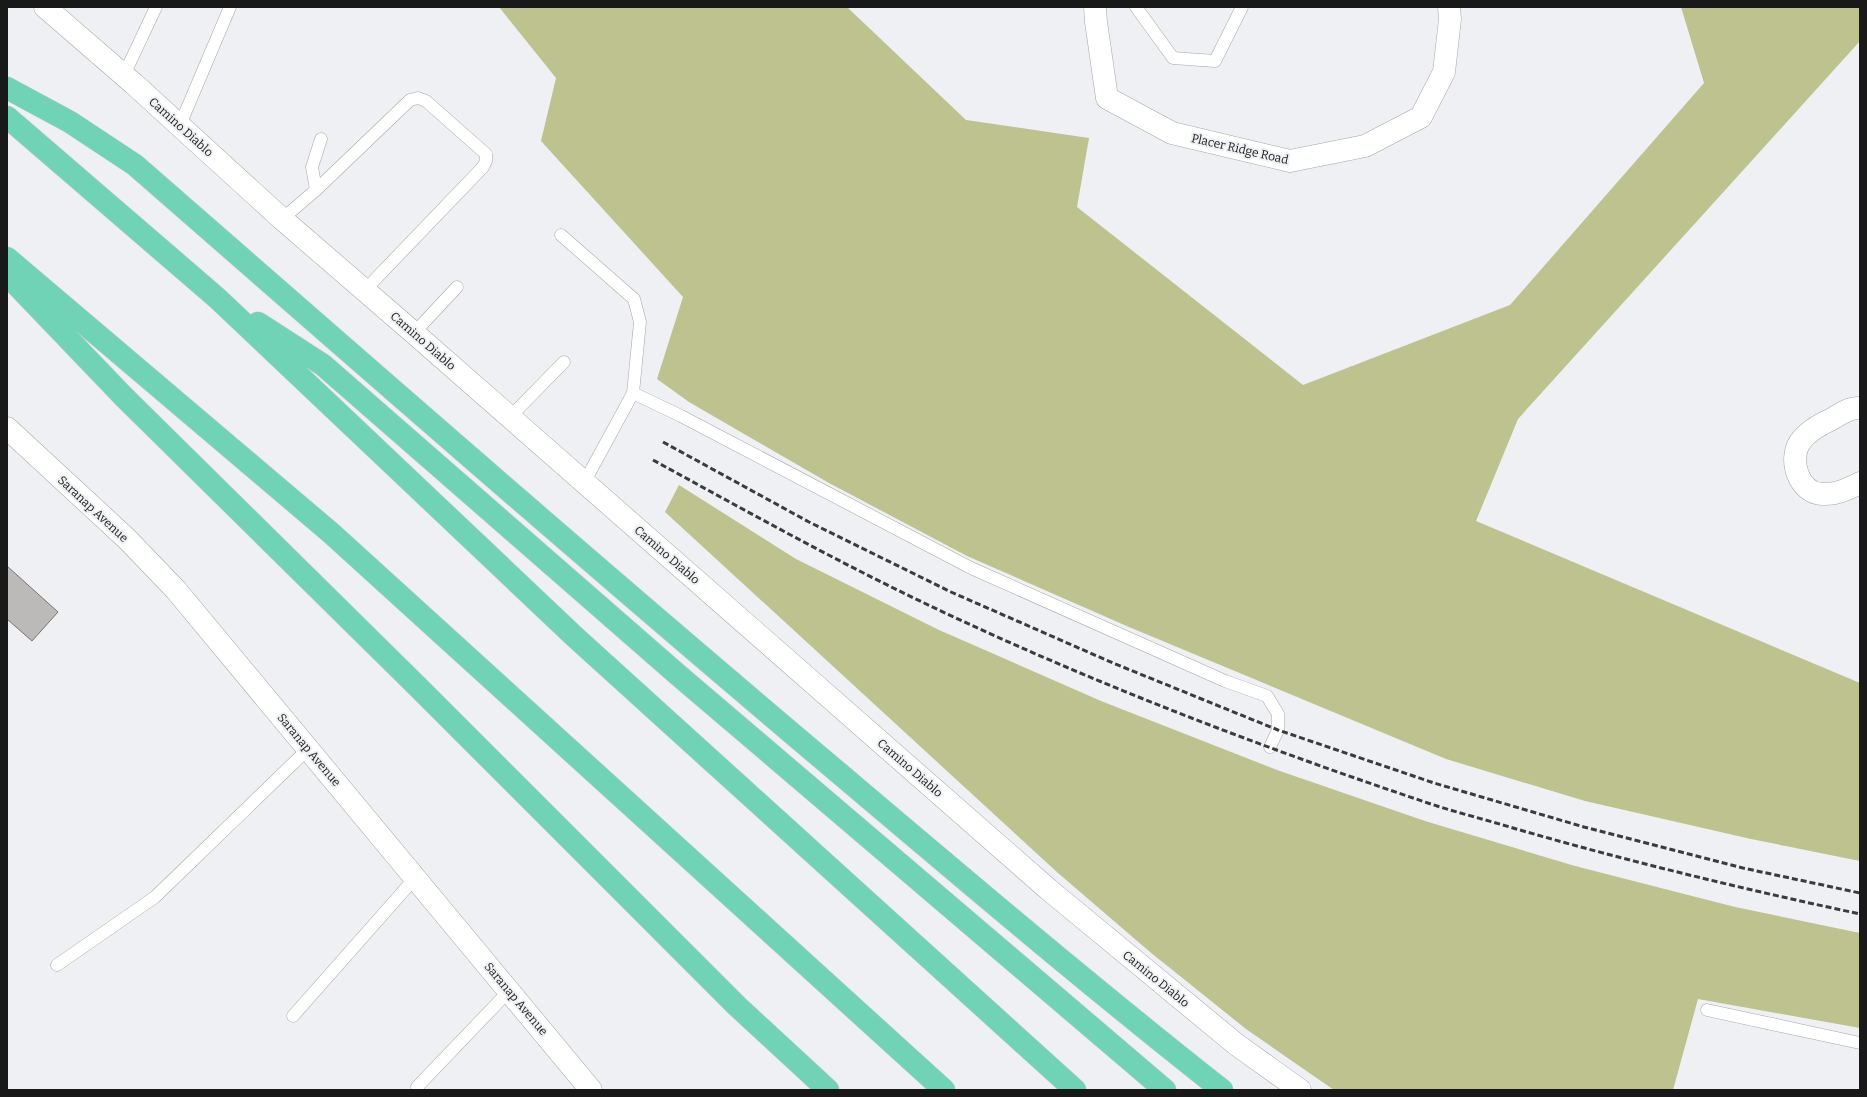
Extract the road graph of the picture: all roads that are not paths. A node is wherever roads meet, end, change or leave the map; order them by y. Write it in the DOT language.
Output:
graph roads {
  1 [pos="45,7"];
  2 [pos="156,7"];
  3 [pos="230,7"];
  4 [pos="1095,7"];
  5 [pos="1136,7"];
  6 [pos="1242,7"];
  7 [pos="1449,7"];
  8 [pos="124,75"];
  9 [pos="7,88"];
  10 [pos="7,117"];
  11 [pos="180,126"];
  12 [pos="321,140"];
  13 [pos="316,190"];
  14 [pos="282,219"];
  15 [pos="561,235"];
  16 [pos="7,258"];
  17 [pos="7,275"];
  18 [pos="457,287"];
  19 [pos="365,290"];
  20 [pos="217,298"];
  21 [pos="414,333"];
  22 [pos="564,362"];
  23 [pos="633,393"];
  24 [pos="1860,408"];
  25 [pos="510,417"];
  26 [pos="7,428"];
  27 [pos="584,483"];
  28 [pos="1860,483"];
  29 [pos="1270,747"];
  30 [pos="308,749"];
  31 [pos="415,878"];
  32 [pos="57,965"];
  33 [pos="508,991"];
  34 [pos="1707,1010"];
  35 [pos="293,1016"];
  36 [pos="1860,1043"];
  37 [pos="417,1087"];
  38 [pos="591,1090"];
  39 [pos="828,1090"];
  40 [pos="944,1090"];
  41 [pos="1075,1090"];
  42 [pos="1165,1090"];
  43 [pos="1222,1090"];
  44 [pos="1300,1090"];
  1 -- 8 [label="street, Camino Diablo"];
  2 -- 8 [label="lane"];
  3 -- 11 [label="lane"];
  4 -- 7 [label="street, Placer Ridge Road"];
  5 -- 6 [label="lane"];
  8 -- 11 [label="street, Camino Diablo"];
  9 -- 43 [label="highway"];
  10 -- 20 [label="highway"];
  11 -- 14 [label="street, Camino Diablo"];
  12 -- 13 [label="lane"];
  13 -- 14 [label="lane"];
  13 -- 19 [label="lane"];
  14 -- 19 [label="street, Camino Diablo"];
  15 -- 23 [label="lane"];
  16 -- 40 [label="highway"];
  17 -- 39 [label="highway"];
  18 -- 21 [label="lane"];
  19 -- 21 [label="street, Camino Diablo"];
  20 -- 41 [label="highway"];
  20 -- 42 [label="highway"];
  21 -- 25 [label="street, Camino Diablo"];
  22 -- 25 [label="lane"];
  23 -- 27 [label="lane"];
  23 -- 29 [label="lane"];
  24 -- 28 [label="street"];
  25 -- 27 [label="street, Camino Diablo"];
  26 -- 30 [label="street, Saranap Avenue"];
  27 -- 44 [label="street, Camino Diablo"];
  30 -- 31 [label="street, Saranap Avenue"];
  30 -- 32 [label="lane"];
  31 -- 33 [label="street, Saranap Avenue"];
  31 -- 35 [label="lane"];
  33 -- 37 [label="lane"];
  33 -- 38 [label="street, Saranap Avenue"];
  34 -- 36 [label="lane"];
}
